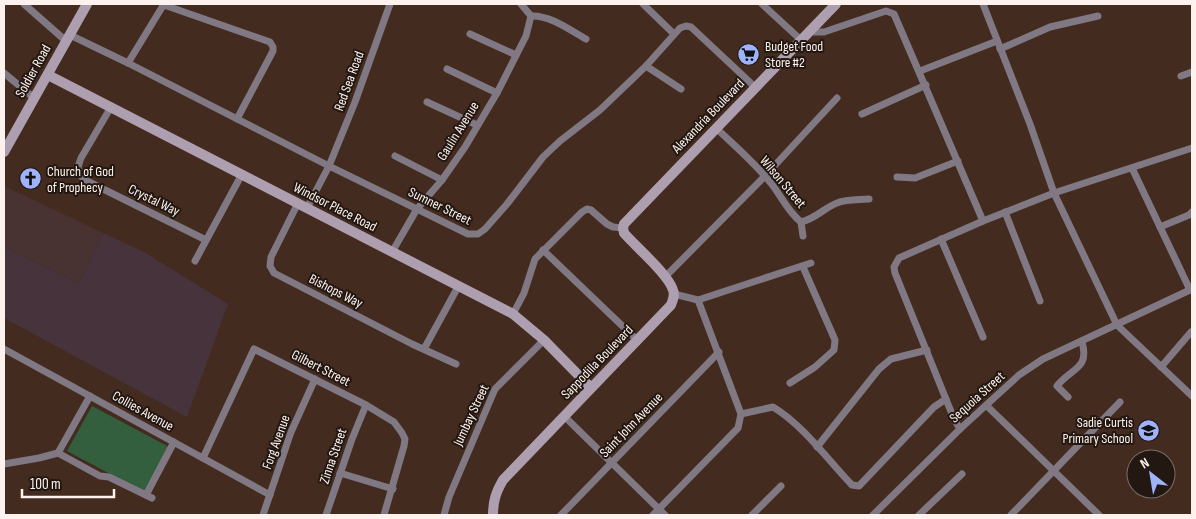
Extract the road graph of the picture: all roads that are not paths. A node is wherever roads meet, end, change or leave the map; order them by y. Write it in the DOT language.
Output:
graph roads {
  1 [pos="24,4"];
  2 [pos="87,4"];
  3 [pos="164,4"];
  4 [pos="390,4"];
  5 [pos="521,4"];
  6 [pos="643,4"];
  7 [pos="762,4"];
  8 [pos="836,4"];
  9 [pos="983,4"];
  10 [pos="531,16"];
  11 [pos="1098,16"];
  12 [pos="810,31"];
  13 [pos="470,34"];
  14 [pos="674,34"];
  15 [pos="68,38"];
  16 [pos="586,39"];
  17 [pos="801,40"];
  18 [pos="996,41"];
  19 [pos="1000,49"];
  20 [pos="516,55"];
  21 [pos="128,63"];
  22 [pos="646,66"];
  23 [pos="447,69"];
  24 [pos="920,71"];
  25 [pos="1192,72"];
  26 [pos="4,73"];
  27 [pos="48,75"];
  28 [pos="1181,76"];
  29 [pos="926,85"];
  30 [pos="754,87"];
  31 [pos="680,89"];
  32 [pos="497,93"];
  33 [pos="34,98"];
  34 [pos="837,98"];
  35 [pos="427,102"];
  36 [pos="111,107"];
  37 [pos="862,114"];
  38 [pos="237,119"];
  39 [pos="478,125"];
  40 [pos="716,128"];
  41 [pos="1192,148"];
  42 [pos="4,152"];
  43 [pos="395,156"];
  44 [pos="958,160"];
  45 [pos="329,166"];
  46 [pos="1132,168"];
  47 [pos="242,174"];
  48 [pos="765,176"];
  49 [pos="897,177"];
  50 [pos="442,180"];
  51 [pos="1054,193"];
  52 [pos="869,199"];
  53 [pos="303,206"];
  54 [pos="417,209"];
  55 [pos="1005,212"];
  56 [pos="1192,212"];
  57 [pos="983,221"];
  58 [pos="801,222"];
  59 [pos="1160,227"];
  60 [pos="623,228"];
  61 [pos="803,236"];
  62 [pos="941,239"];
  63 [pos="206,240"];
  64 [pos="542,250"];
  65 [pos="392,252"];
  66 [pos="196,261"];
  67 [pos="811,264"];
  68 [pos="803,267"];
  69 [pos="665,277"];
  70 [pos="459,285"];
  71 [pos="1191,289"];
  72 [pos="674,294"];
  73 [pos="698,300"];
  74 [pos="1040,301"];
  75 [pos="513,314"];
  76 [pos="1117,325"];
  77 [pos="1192,332"];
  78 [pos="984,337"];
  79 [pos="544,340"];
  80 [pos="637,340"];
  81 [pos="1082,342"];
  82 [pos="4,349"];
  83 [pos="424,349"];
  84 [pos="927,350"];
  85 [pos="719,352"];
  86 [pos="456,364"];
  87 [pos="1161,367"];
  88 [pos="315,379"];
  89 [pos="790,383"];
  90 [pos="591,388"];
  91 [pos="90,396"];
  92 [pos="1192,396"];
  93 [pos="1068,397"];
  94 [pos="946,399"];
  95 [pos="1120,402"];
  96 [pos="366,405"];
  97 [pos="987,406"];
  98 [pos="741,414"];
  99 [pos="564,416"];
  100 [pos="960,429"];
  101 [pos="174,442"];
  102 [pos="817,447"];
  103 [pos="58,453"];
  104 [pos="203,458"];
  105 [pos="612,462"];
  106 [pos="4,464"];
  107 [pos="1053,471"];
  108 [pos="340,473"];
  109 [pos="962,474"];
  110 [pos="781,486"];
  111 [pos="393,489"];
  112 [pos="270,495"];
  113 [pos="659,509"];
  114 [pos="878,514"];
  115 [pos="263,515"];
  116 [pos="326,515"];
  117 [pos="384,515"];
  118 [pos="444,515"];
  119 [pos="493,515"];
  120 [pos="561,515"];
  121 [pos="652,515"];
  122 [pos="665,515"];
  123 [pos="752,515"];
  124 [pos="919,515"];
  125 [pos="1011,515"];
  126 [pos="1099,515"];
  1 -- 15 [label="street, Sumner Street"];
  2 -- 15 [label="street, Soldier Road"];
  3 -- 21 [label="street"];
  3 -- 38 [label="street"];
  4 -- 45 [label="street, Red Sea Road"];
  5 -- 10 [label="street"];
  6 -- 14 [label="street"];
  7 -- 17 [label="street"];
  8 -- 12 [label="street, Alexandria Boulevard"];
  9 -- 18 [label="street"];
  10 -- 16 [label="street"];
  10 -- 20 [label="street, Gaulin Avenue"];
  11 -- 19 [label="street"];
  12 -- 17 [label="street, Alexandria Boulevard"];
  12 -- 24 [label="street"];
  13 -- 20 [label="street"];
  14 -- 22 [label="street, Sumner Street"];
  14 -- 30 [label="street"];
  15 -- 21 [label="street, Sumner Street"];
  15 -- 27 [label="street, Soldier Road"];
  17 -- 30 [label="street, Alexandria Boulevard"];
  18 -- 19 [label="street"];
  18 -- 24 [label="street"];
  19 -- 51 [label="street"];
  20 -- 32 [label="street, Gaulin Avenue"];
  21 -- 38 [label="street, Sumner Street"];
  22 -- 31 [label="street"];
  22 -- 54 [label="street, Sumner Street"];
  23 -- 32 [label="street"];
  24 -- 29 [label="street"];
  25 -- 28 [label="street"];
  26 -- 33 [label="street"];
  27 -- 33 [label="street, Soldier Road"];
  27 -- 36 [label="street, Windsor Place Road"];
  29 -- 37 [label="street"];
  29 -- 44 [label="street"];
  30 -- 40 [label="street, Alexandria Boulevard"];
  32 -- 39 [label="street, Gaulin Avenue"];
  33 -- 42 [label="street, Soldier Road"];
  34 -- 48 [label="street"];
  35 -- 39 [label="street"];
  36 -- 47 [label="street, Windsor Place Road"];
  36 -- 63 [label="street, Crystal Way"];
  38 -- 45 [label="street, Sumner Street"];
  39 -- 50 [label="street, Gaulin Avenue"];
  40 -- 48 [label="street, Wilson Street"];
  40 -- 60 [label="street, Alexandria Boulevard"];
  41 -- 46 [label="street"];
  43 -- 50 [label="street"];
  44 -- 49 [label="street"];
  44 -- 57 [label="street"];
  45 -- 53 [label="street, Red Sea Road"];
  45 -- 54 [label="street, Sumner Street"];
  46 -- 51 [label="street"];
  46 -- 59 [label="street"];
  47 -- 53 [label="street, Windsor Place Road"];
  47 -- 63 [label="street"];
  48 -- 58 [label="street, Wilson Street"];
  48 -- 69 [label="street"];
  50 -- 54 [label="street, Gaulin Avenue"];
  51 -- 55 [label="street"];
  51 -- 76 [label="street"];
  52 -- 58 [label="street, Wilson Street"];
  53 -- 65 [label="street, Windsor Place Road"];
  53 -- 83 [label="street, Bishops Way"];
  54 -- 65 [label="street, Gaulin Avenue"];
  55 -- 57 [label="street"];
  55 -- 74 [label="street"];
  56 -- 59 [label="street"];
  57 -- 62 [label="street"];
  58 -- 61 [label="street"];
  59 -- 71 [label="street"];
  60 -- 64 [label="street"];
  60 -- 69 [label="street"];
  62 -- 78 [label="street"];
  62 -- 84 [label="street"];
  63 -- 66 [label="street"];
  64 -- 75 [label="street"];
  64 -- 80 [label="street"];
  65 -- 70 [label="street, Windsor Place Road"];
  67 -- 68 [label="street"];
  68 -- 73 [label="street"];
  68 -- 89 [label="street"];
  69 -- 72 [label="street"];
  70 -- 75 [label="street, Windsor Place Road"];
  70 -- 83 [label="street"];
  71 -- 76 [label="street, Sequoia Street"];
  72 -- 73 [label="street"];
  72 -- 80 [label="street, Sappodilla Boulevard"];
  73 -- 85 [label="street"];
  75 -- 79 [label="street, Windsor Place Road"];
  76 -- 81 [label="street, Sequoia Street"];
  76 -- 87 [label="street"];
  77 -- 87 [label="street"];
  79 -- 90 [label="street, Windsor Place Road"];
  79 -- 118 [label="street, Jumbay Street"];
  80 -- 90 [label="street, Sappodilla Boulevard"];
  81 -- 93 [label="street"];
  81 -- 97 [label="street, Sequoia Street"];
  82 -- 91 [label="street, Collies Avenue"];
  83 -- 86 [label="street, Bishops Way"];
  84 -- 94 [label="street"];
  84 -- 102 [label="street"];
  85 -- 98 [label="street"];
  85 -- 105 [label="street, Saint John Avenue"];
  87 -- 92 [label="street"];
  88 -- 96 [label="street, Gilbert Street"];
  88 -- 104 [label="street, Gilbert Street"];
  88 -- 112 [label="street, Forg Avenue"];
  90 -- 99 [label="street, Sappodilla Boulevard"];
  91 -- 101 [label="street, Collies Avenue"];
  91 -- 103 [label="street"];
  94 -- 100 [label="street"];
  94 -- 102 [label="street"];
  95 -- 107 [label="street"];
  96 -- 108 [label="street, Zinna Street"];
  96 -- 111 [label="street, Gilbert Street"];
  97 -- 100 [label="street, Sequoia Street"];
  97 -- 107 [label="street"];
  98 -- 102 [label="street"];
  98 -- 113 [label="street"];
  99 -- 105 [label="street"];
  99 -- 119 [label="street, Sappodilla Boulevard"];
  100 -- 114 [label="street, Sequoia Street"];
  101 -- 103 [label="street"];
  101 -- 104 [label="street, Collies Avenue"];
  103 -- 106 [label="street"];
  104 -- 112 [label="street, Collies Avenue"];
  105 -- 113 [label="street"];
  105 -- 120 [label="street, Saint John Avenue"];
  107 -- 125 [label="street"];
  107 -- 126 [label="street"];
  108 -- 111 [label="street"];
  108 -- 116 [label="street, Zinna Street"];
  109 -- 124 [label="street"];
  110 -- 123 [label="street"];
  111 -- 117 [label="street, Gilbert Street"];
  112 -- 115 [label="street, Forg Avenue"];
  113 -- 121 [label="street"];
  113 -- 122 [label="street"];
}
